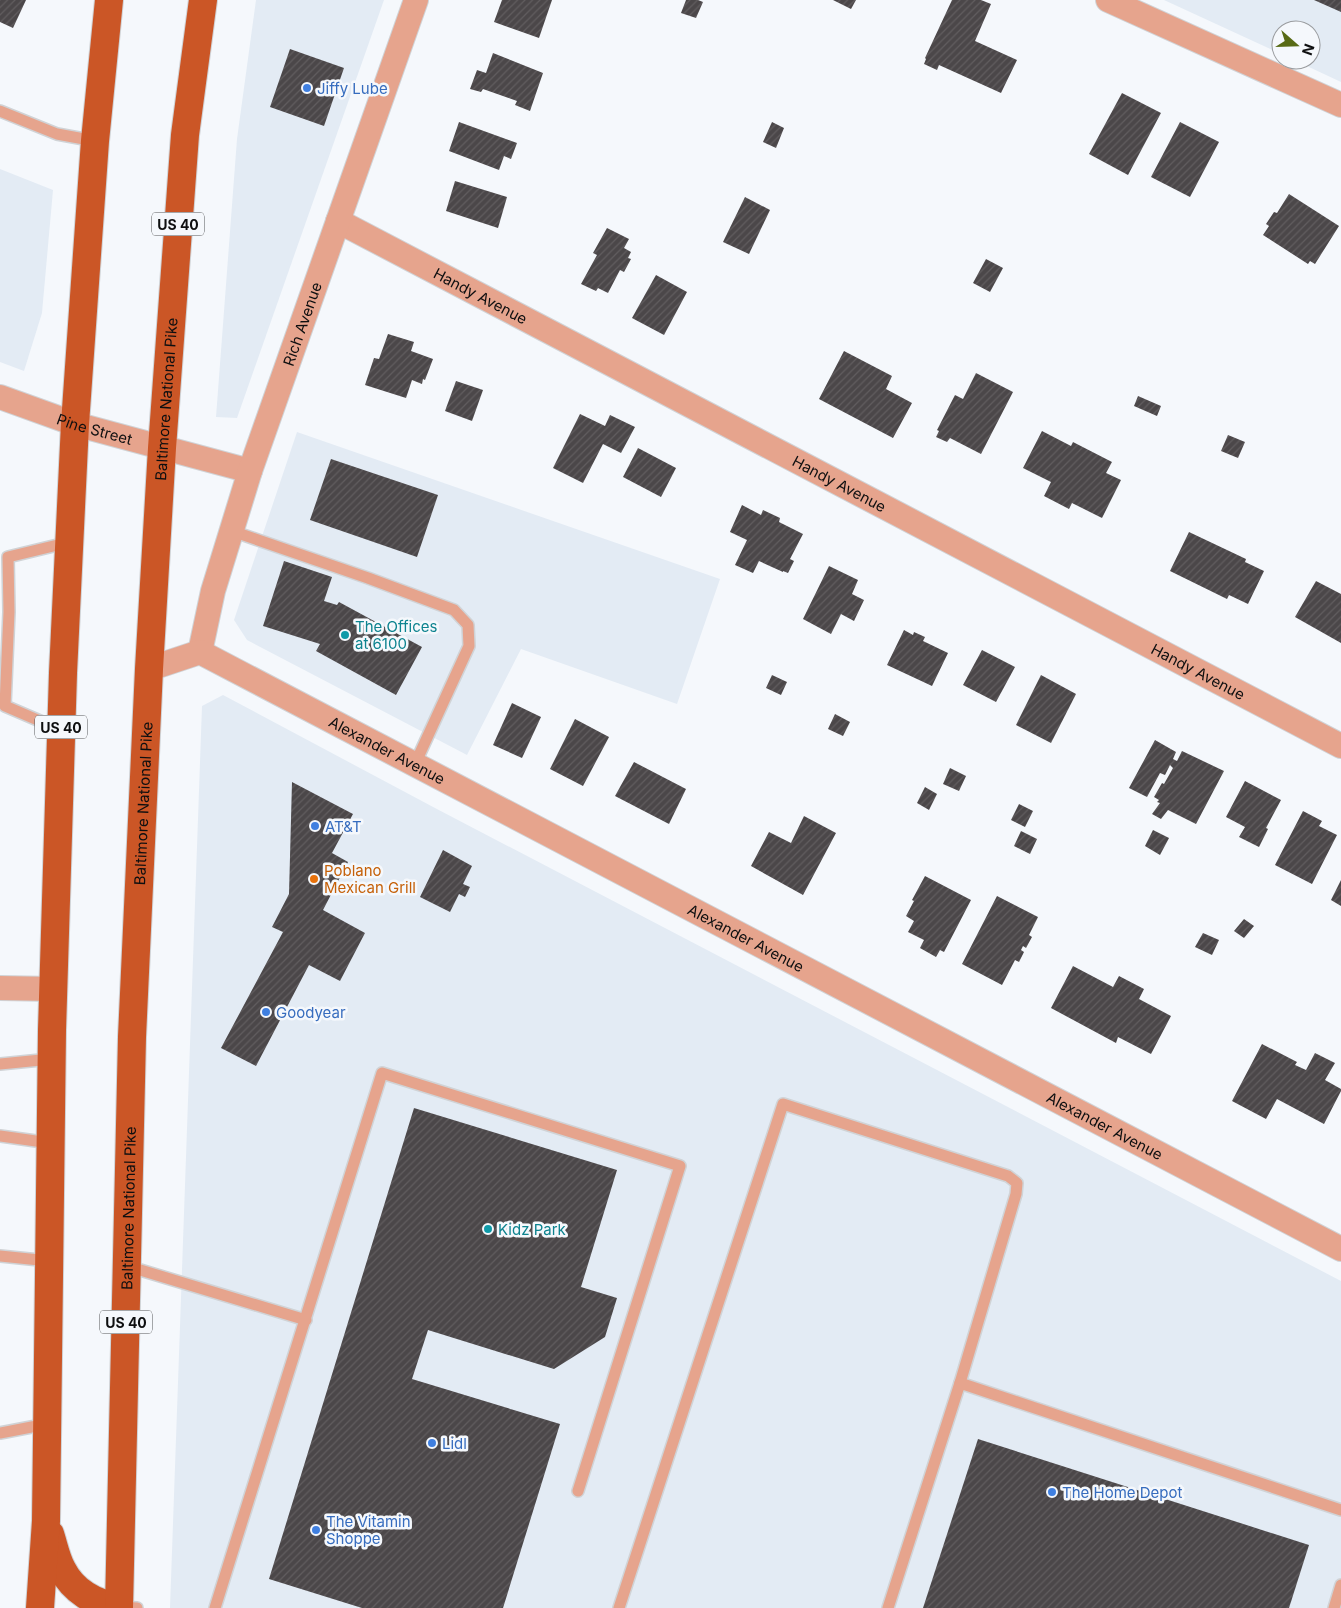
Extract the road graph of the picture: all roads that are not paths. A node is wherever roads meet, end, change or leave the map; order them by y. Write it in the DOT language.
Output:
graph roads {
  1 [pos="110,0"];
  2 [pos="203,0"];
  3 [pos="416,0"];
  4 [pos="1108,0"];
  5 [pos="1341,105"];
  6 [pos="0,111"];
  7 [pos="95,140"];
  8 [pos="338,221"];
  9 [pos="0,398"];
  10 [pos="76,424"];
  11 [pos="162,448"];
  12 [pos="250,471"];
  13 [pos="232,532"];
  14 [pos="70,542"];
  15 [pos="200,652"];
  16 [pos="149,669"];
  17 [pos="61,730"];
  18 [pos="1341,746"];
  19 [pos="415,764"];
  20 [pos="0,988"];
  21 [pos="53,990"];
  22 [pos="52,1059"];
  23 [pos="0,1064"];
  24 [pos="0,1136"];
  25 [pos="50,1143"];
  26 [pos="1341,1249"];
  27 [pos="0,1256"];
  28 [pos="49,1261"];
  29 [pos="127,1266"];
  30 [pos="306,1320"];
  31 [pos="960,1383"];
  32 [pos="47,1424"];
  33 [pos="0,1433"];
  34 [pos="578,1492"];
  35 [pos="1341,1510"];
  36 [pos="46,1521"];
  37 [pos="1341,1585"];
  38 [pos="40,1608"];
  39 [pos="125,1608"];
  40 [pos="215,1608"];
  41 [pos="620,1608"];
  42 [pos="888,1608"];
  43 [pos="1334,1608"];
  1 -- 7 [label="main road, US 40"];
  2 -- 11 [label="main road, Baltimore National Pike / US 40"];
  3 -- 8 [label="street, Rich Avenue"];
  4 -- 5 [label="street"];
  6 -- 7 [label="lane"];
  7 -- 10 [label="main road, US 40"];
  8 -- 12 [label="street, Rich Avenue"];
  8 -- 18 [label="street, Handy Avenue"];
  9 -- 10 [label="street, Pine Street"];
  10 -- 11 [label="street, Pine Street"];
  10 -- 14 [label="main road, US 40"];
  11 -- 12 [label="street, Pine Street"];
  11 -- 16 [label="main road, Baltimore National Pike / US 40"];
  12 -- 13 [label="street, Rich Avenue"];
  13 -- 15 [label="street, Rich Avenue"];
  13 -- 19 [label="lane"];
  14 -- 17 [label="main road, US 40"];
  14 -- 17 [label="lane"];
  15 -- 16 [label="street"];
  15 -- 19 [label="street, Alexander Avenue"];
  16 -- 29 [label="main road, Baltimore National Pike / US 40"];
  17 -- 21 [label="main road, US 40"];
  19 -- 26 [label="street, Alexander Avenue"];
  20 -- 21 [label="street"];
  21 -- 22 [label="main road, US 40"];
  22 -- 23 [label="lane"];
  22 -- 25 [label="main road, US 40"];
  24 -- 25 [label="lane"];
  25 -- 28 [label="main road, US 40"];
  27 -- 28 [label="lane"];
  28 -- 32 [label="main road, US 40"];
  29 -- 30 [label="lane"];
  29 -- 39 [label="main road, Baltimore National Pike / US 40"];
  30 -- 34 [label="lane"];
  30 -- 40 [label="lane"];
  31 -- 35 [label="lane"];
  31 -- 41 [label="lane"];
  31 -- 42 [label="lane"];
  32 -- 33 [label="lane"];
  32 -- 36 [label="main road, US 40"];
  36 -- 38 [label="main road, US 40"];
  36 -- 39 [label="main road"];
  37 -- 43 [label="lane"];
}
